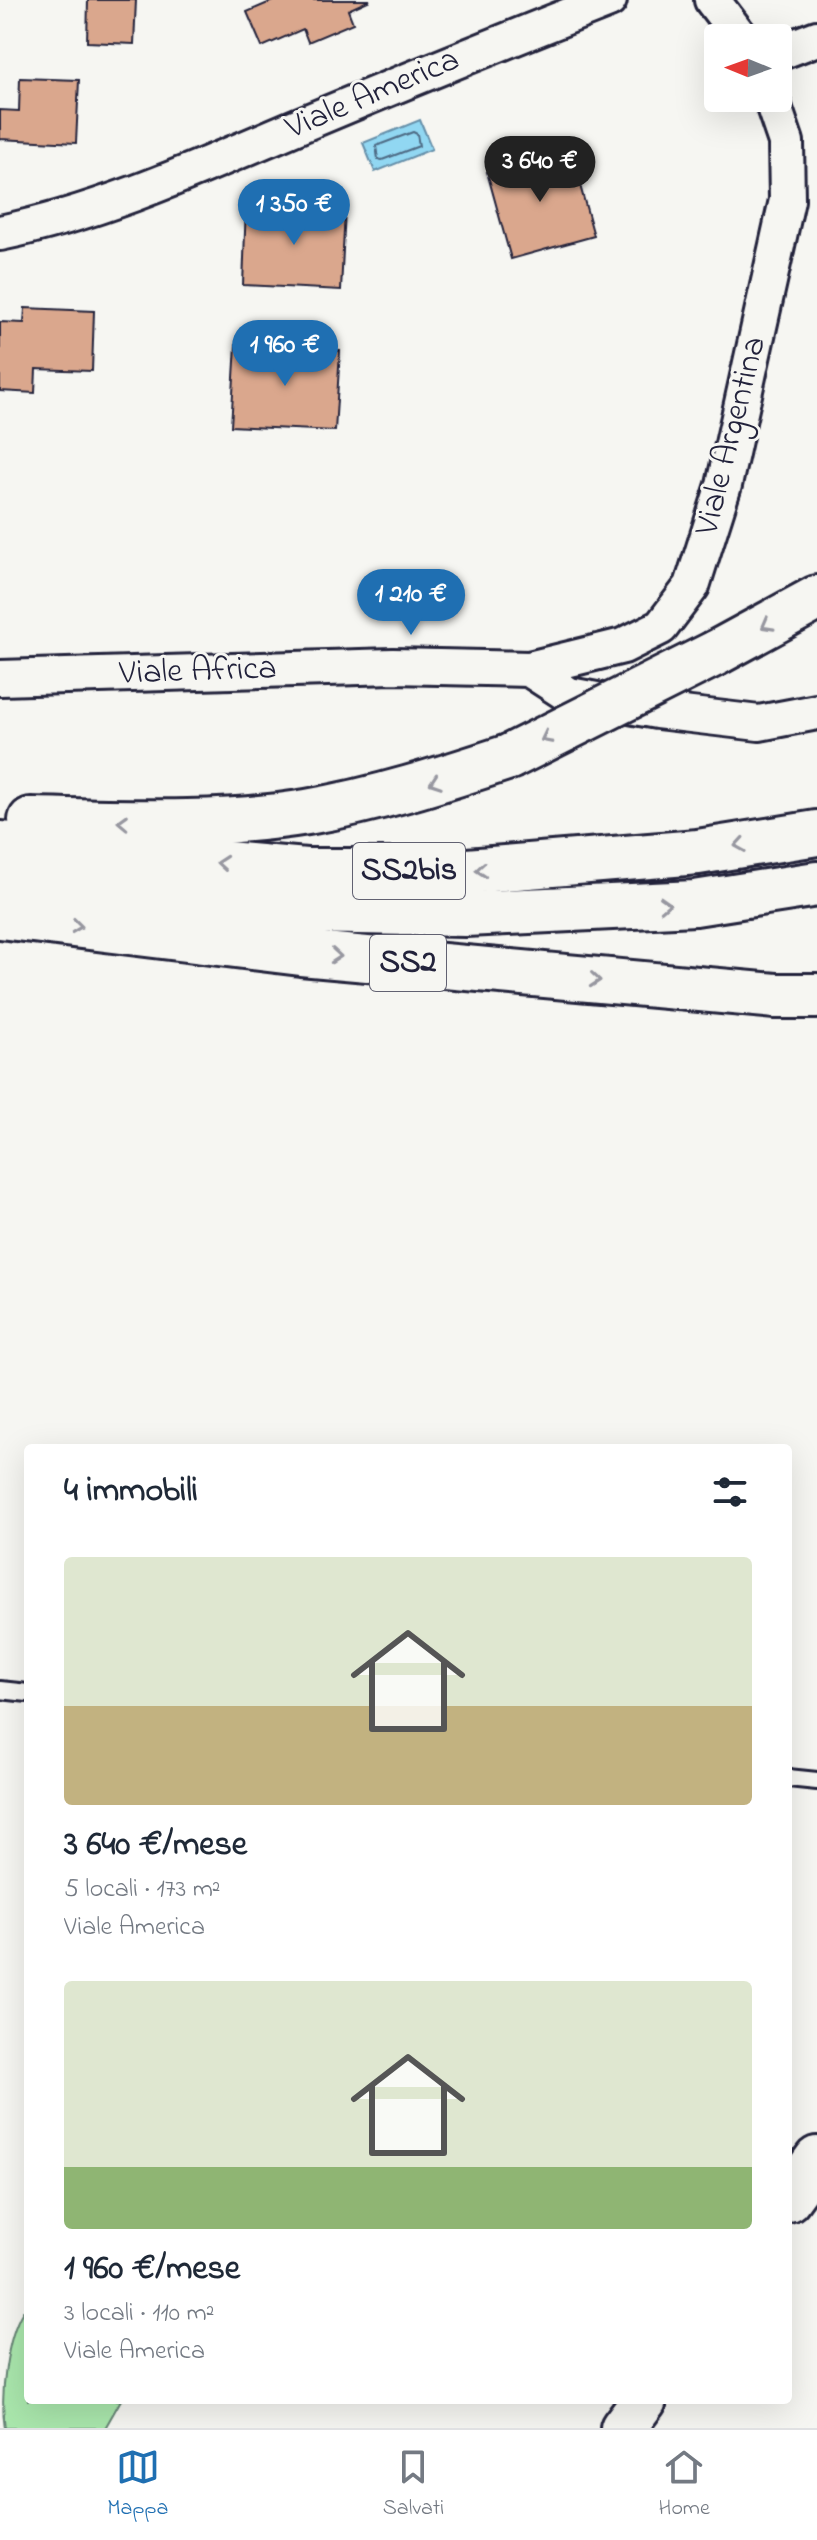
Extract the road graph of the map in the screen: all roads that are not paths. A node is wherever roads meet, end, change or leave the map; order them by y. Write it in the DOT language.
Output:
graph roads {
  1 [pos="609,0"];
  2 [pos="712,0"];
  3 [pos="730,24"];
  4 [pos="817,38"];
  5 [pos="792,48"];
  6 [pos="776,112"];
  7 [pos="0,233"];
  8 [pos="817,598"];
  9 [pos="529,669"];
  10 [pos="0,678"];
  11 [pos="817,712"];
  12 [pos="0,819"];
  13 [pos="817,833"];
  14 [pos="0,844"];
  15 [pos="817,884"];
  16 [pos="0,887"];
  17 [pos="0,916"];
  18 [pos="817,996"];
  19 [pos="0,1690"];
  20 [pos="24,1693"];
  21 [pos="792,1778"];
  22 [pos="817,1781"];
  23 [pos="817,2159"];
  24 [pos="792,2193"];
  25 [pos="641,2404"];
  26 [pos="623,2428"];
  1 -- 7 [label="street, Viale America"];
  2 -- 3 [label="street"];
  4 -- 5 [label="street"];
  6 -- 9 [label="street, Viale Argentina"];
  8 -- 12 [label="main road, one-way, bridge"];
  9 -- 10 [label="street, Viale Africa"];
  9 -- 11 [label="street"];
  13 -- 14 [label="main road, SS2bis, one-way"];
  16 -- 15 [label="main road, SS2bis, one-way"];
  17 -- 18 [label="main road, SS2, one-way"];
  19 -- 20 [label="lane"];
  21 -- 22 [label="lane"];
  23 -- 24 [label="main road"];
  25 -- 26 [label="main road"];
}
